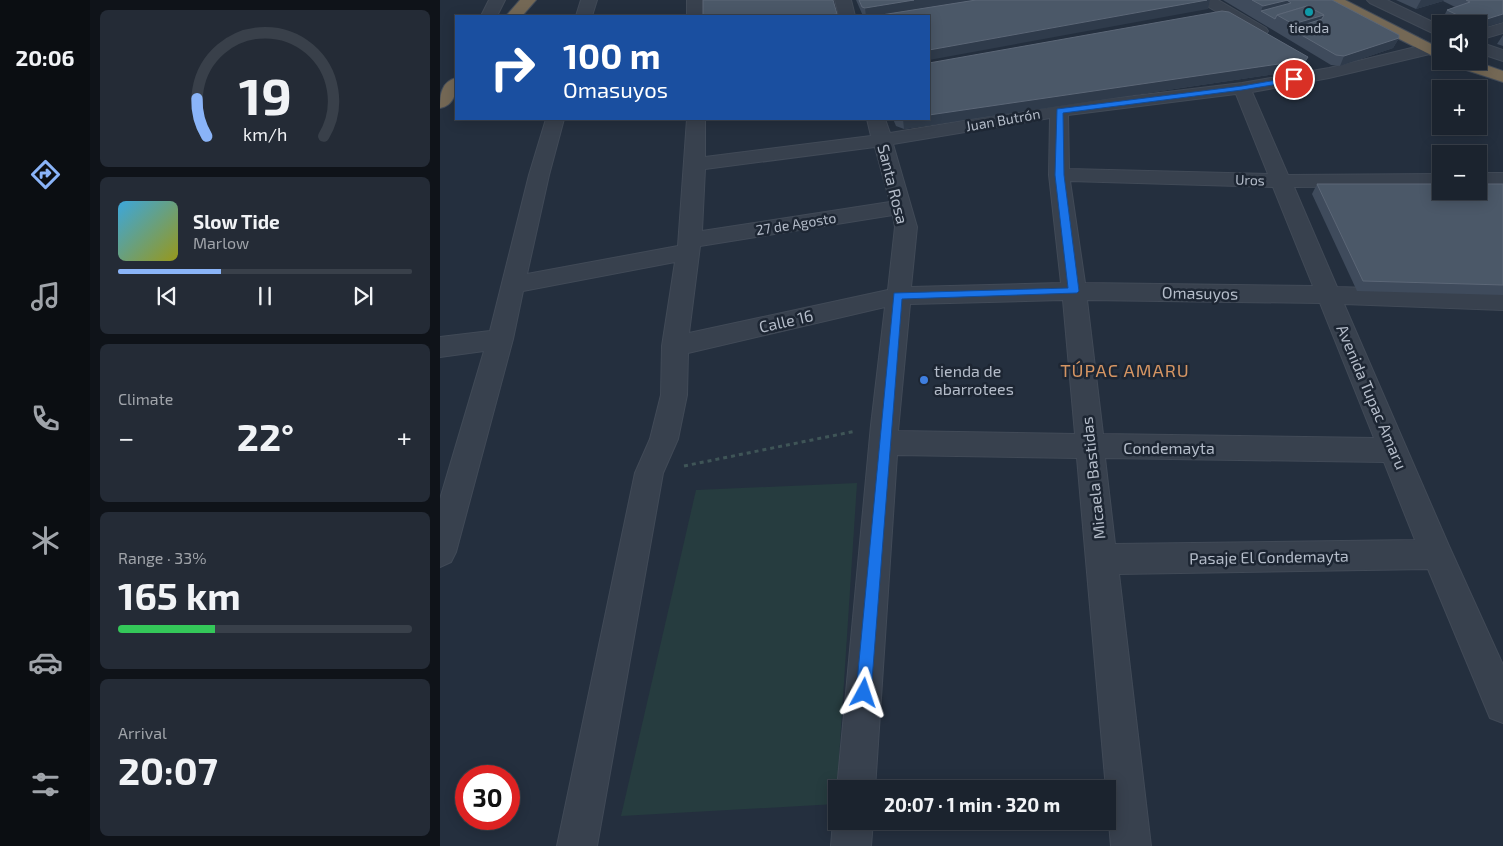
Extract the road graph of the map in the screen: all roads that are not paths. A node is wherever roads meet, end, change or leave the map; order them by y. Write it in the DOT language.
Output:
graph roads {
  1 [pos="497,0"];
  2 [pos="528,0"];
  3 [pos="589,0"];
  4 [pos="695,0"];
  5 [pos="843,0"];
  6 [pos="1333,0"];
  7 [pos="1377,0"];
  8 [pos="1207,7"];
  9 [pos="490,15"];
  10 [pos="515,15"];
  11 [pos="584,15"];
  12 [pos="695,15"];
  13 [pos="847,15"];
  14 [pos="1432,28"];
  15 [pos="1503,28"];
  16 [pos="1487,33"];
  17 [pos="1270,37"];
  18 [pos="1432,50"];
  19 [pos="1487,50"];
  20 [pos="1432,53"];
  21 [pos="1503,56"];
  22 [pos="1312,63"];
  23 [pos="1483,70"];
  24 [pos="1329,73"];
  25 [pos="1503,77"];
  26 [pos="455,84"];
  27 [pos="1242,88"];
  28 [pos="440,103"];
  29 [pos="1060,111"];
  30 [pos="555,120"];
  31 [pos="696,120"];
  32 [pos="880,130"];
  33 [pos="695,164"];
  34 [pos="1060,175"];
  35 [pos="1503,179"];
  36 [pos="1432,180"];
  37 [pos="1487,180"];
  38 [pos="1280,181"];
  39 [pos="902,207"];
  40 [pos="689,246"];
  41 [pos="513,285"];
  42 [pos="1074,291"];
  43 [pos="1328,295"];
  44 [pos="898,296"];
  45 [pos="1503,301"];
  46 [pos="500,339"];
  47 [pos="675,346"];
  48 [pos="440,347"];
  49 [pos="885,434"];
  50 [pos="1090,447"];
  51 [pos="1394,450"];
  52 [pos="451,474"];
  53 [pos="440,552"];
  54 [pos="1437,554"];
  55 [pos="1101,559"];
  56 [pos="1503,705"];
  57 [pos="857,780"];
  58 [pos="852,830"];
  59 [pos="577,846"];
  60 [pos="851,846"];
  61 [pos="1131,846"];
  1 -- 9 [label="street"];
  2 -- 10 [label="highway"];
  3 -- 11 [label="street"];
  4 -- 12 [label="street"];
  5 -- 13 [label="street"];
  6 -- 18 [label="highway"];
  7 -- 14 [label="street"];
  8 -- 17 [label="street"];
  15 -- 16 [label="street"];
  19 -- 21 [label="street"];
  20 -- 24 [label="street, Juan Butrón"];
  22 -- 24 [label="street"];
  23 -- 25 [label="highway"];
  24 -- 27 [label="street, Juan Butrón"];
  26 -- 28 [label="highway"];
  27 -- 29 [label="street, Juan Butrón"];
  27 -- 38 [label="street, Avenida Tupac Amaru"];
  29 -- 32 [label="street, Juan Butrón"];
  29 -- 34 [label="street, Micaela Bastidas"];
  30 -- 41 [label="street"];
  31 -- 33 [label="street"];
  32 -- 33 [label="street, Juan Butrón"];
  32 -- 39 [label="street, Santa Rosa"];
  33 -- 40 [label="street"];
  34 -- 38 [label="street, Uros"];
  34 -- 42 [label="street, Micaela Bastidas"];
  35 -- 37 [label="street"];
  36 -- 38 [label="street, Uros"];
  38 -- 43 [label="street, Avenida Tupac Amaru"];
  39 -- 40 [label="street, 27 de Agosto"];
  39 -- 44 [label="street, Santa Rosa"];
  40 -- 41 [label="street, 27 de Agosto"];
  40 -- 47 [label="street"];
  41 -- 46 [label="street"];
  42 -- 43 [label="street, Omasuyos"];
  42 -- 44 [label="street, Omasuyos"];
  42 -- 50 [label="street, Micaela Bastidas"];
  43 -- 45 [label="street, Omasuyos"];
  43 -- 51 [label="street, Avenida Tupac Amaru"];
  44 -- 47 [label="street, Calle 16"];
  44 -- 49 [label="street, Santa Rosa"];
  46 -- 48 [label="street"];
  46 -- 52 [label="street"];
  47 -- 59 [label="street"];
  49 -- 50 [label="street, Condemayta"];
  49 -- 57 [label="street, Santa Rosa"];
  50 -- 51 [label="street, Condemayta"];
  50 -- 55 [label="street, Micaela Bastidas"];
  51 -- 54 [label="street, Avenida Tupac Amaru"];
  52 -- 53 [label="street"];
  54 -- 55 [label="street, Pasaje El Condemayta"];
  54 -- 56 [label="street, Avenida Tupac Amaru"];
  55 -- 61 [label="street, Micaela Bastidas"];
  58 -- 60 [label="street"];
}
